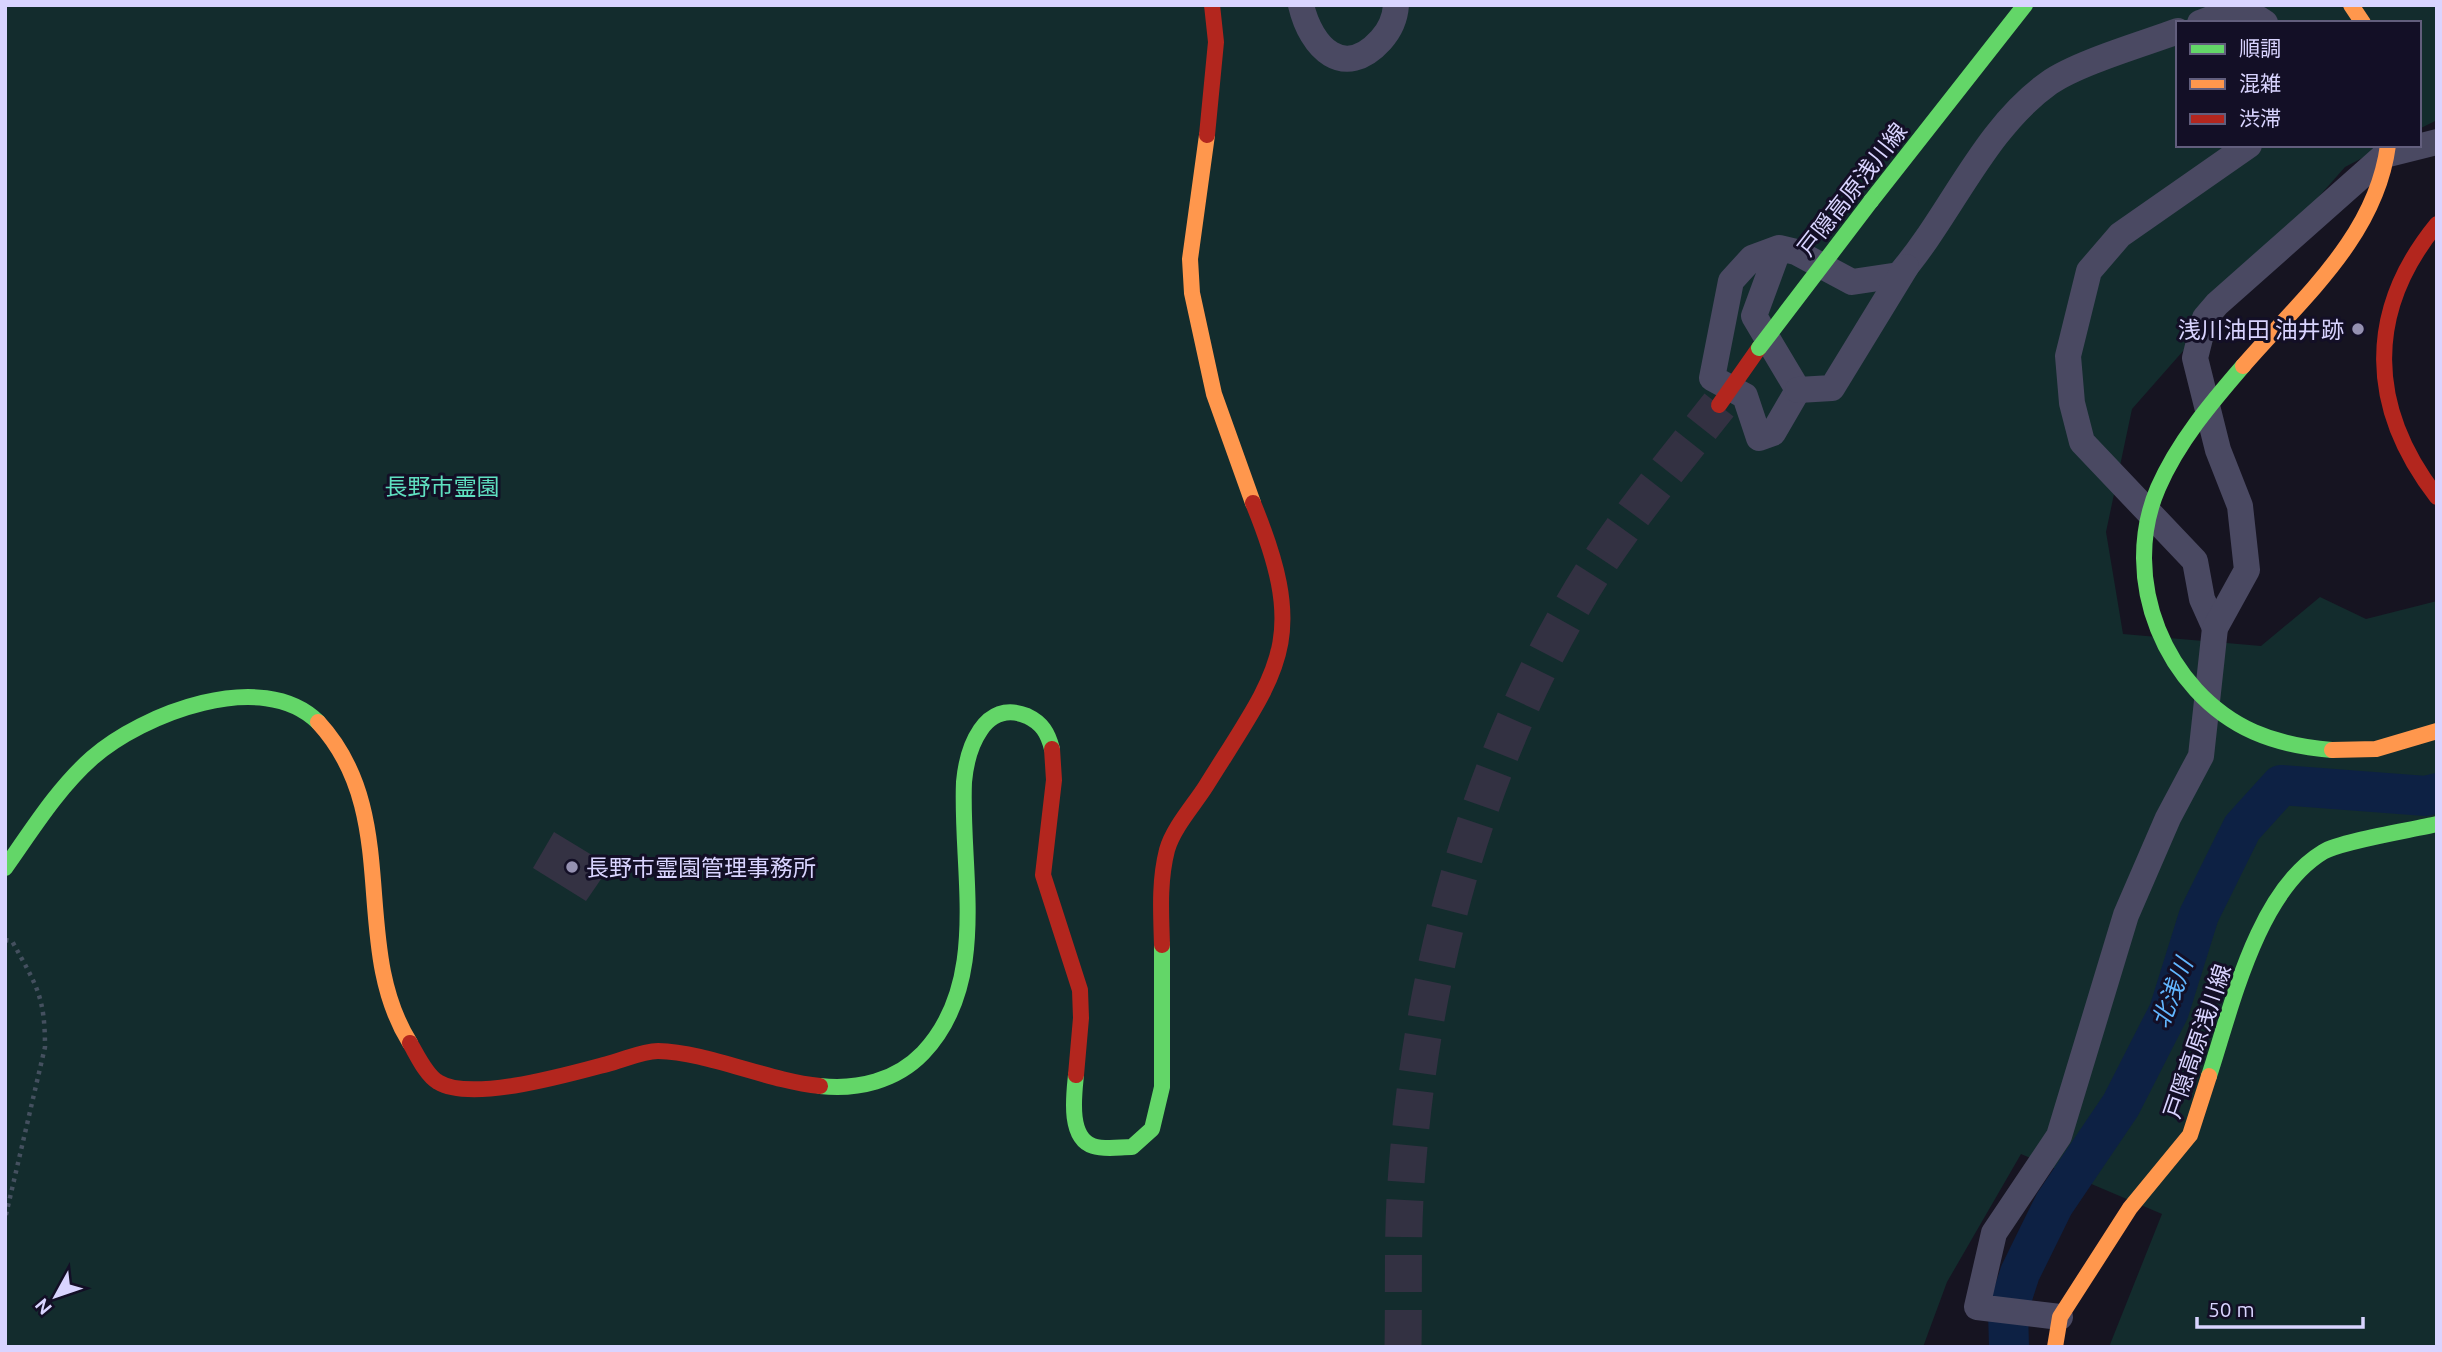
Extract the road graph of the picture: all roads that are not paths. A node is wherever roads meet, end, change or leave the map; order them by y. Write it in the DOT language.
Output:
graph roads {
  1 [pos="1212,5"];
  2 [pos="1301,5"];
  3 [pos="1396,5"];
  4 [pos="2025,5"];
  5 [pos="2351,5"];
  6 [pos="2205,21"];
  7 [pos="2262,21"];
  8 [pos="2362,21"];
  9 [pos="2176,32"];
  10 [pos="2246,147"];
  11 [pos="2388,147"];
  12 [pos="2417,147"];
  13 [pos="2437,224"];
  14 [pos="1779,248"];
  15 [pos="1906,267"];
  16 [pos="1763,343"];
  17 [pos="1798,390"];
  18 [pos="1724,397"];
  19 [pos="2437,497"];
  20 [pos="2215,628"];
  21 [pos="2437,731"];
  22 [pos="2437,824"];
  23 [pos="5,868"];
  24 [pos="2060,1317"];
  25 [pos="2055,1347"];
  1 -- 23 [label="street"];
  2 -- 3 [label="street"];
  4 -- 16 [label="street, 戸隠高原浅川線, bridge"];
  5 -- 8 [label="street, bridge"];
  6 -- 7 [label="street"];
  9 -- 15 [label="street"];
  10 -- 20 [label="street"];
  11 -- 21 [label="street, bridge"];
  12 -- 20 [label="street"];
  13 -- 19 [label="street"];
  14 -- 15 [label="street"];
  14 -- 16 [label="street"];
  14 -- 18 [label="street"];
  15 -- 17 [label="street"];
  16 -- 17 [label="street"];
  16 -- 18 [label="street, 戸隠高原浅川線"];
  17 -- 18 [label="street"];
  20 -- 24 [label="street"];
  22 -- 24 [label="street, 戸隠高原浅川線"];
  24 -- 25 [label="street, 戸隠高原浅川線"];
}
